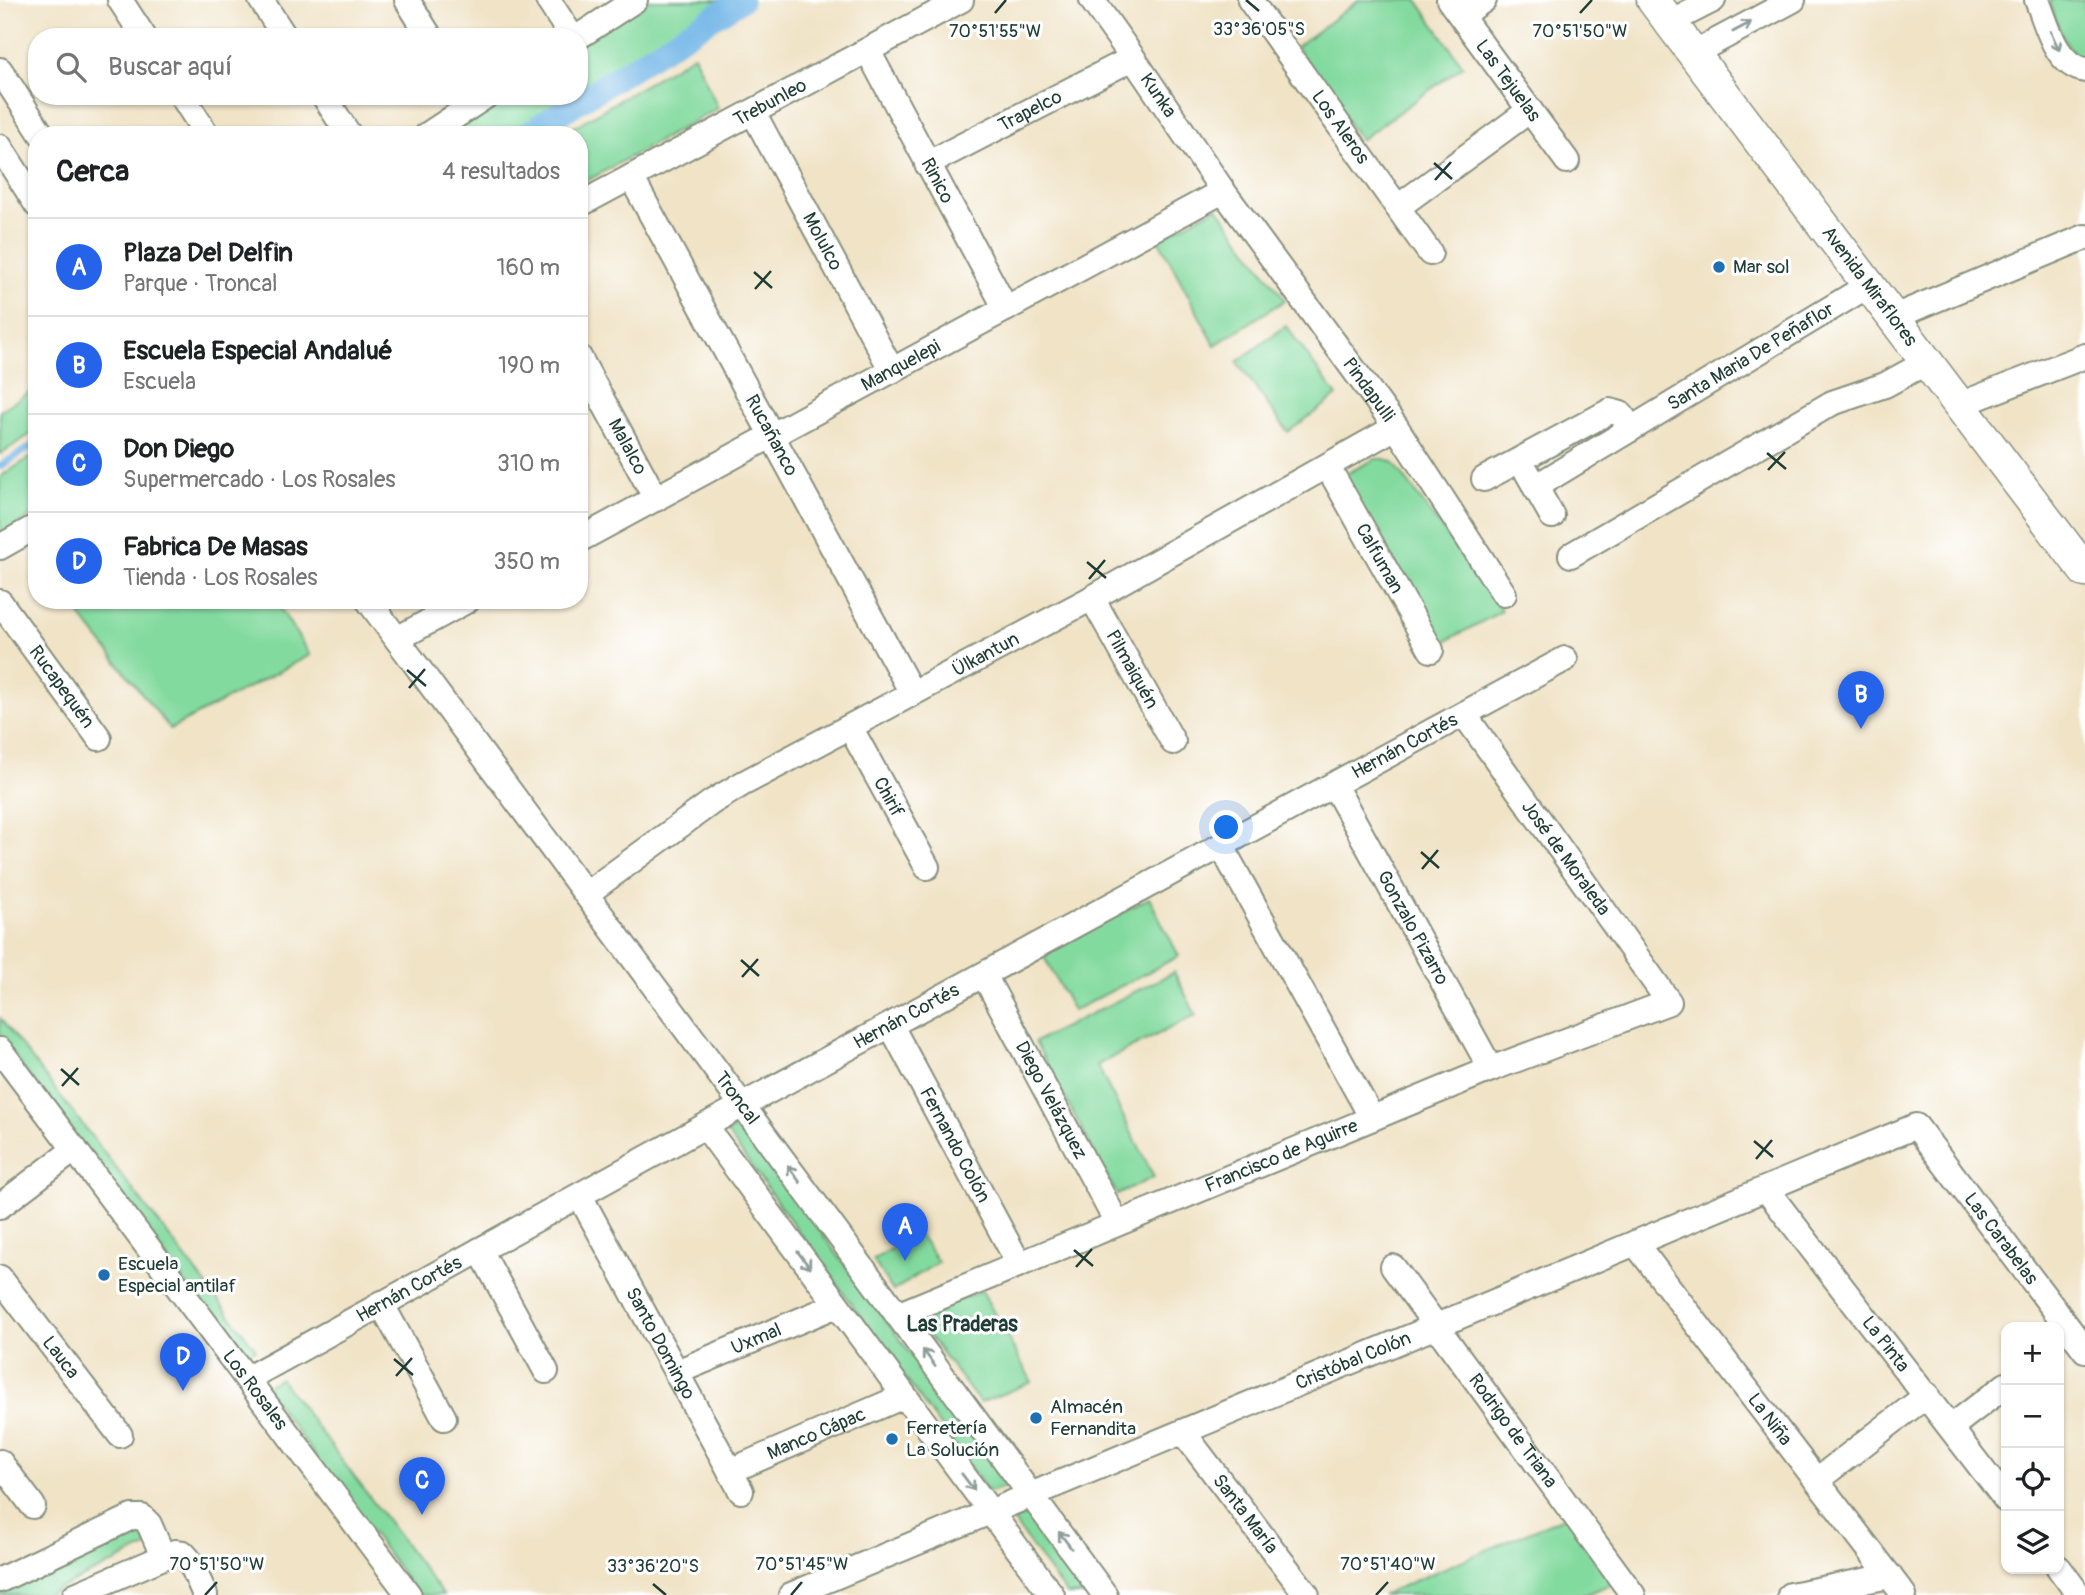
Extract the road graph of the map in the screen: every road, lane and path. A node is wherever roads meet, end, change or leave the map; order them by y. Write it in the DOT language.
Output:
graph roads {
  1 [pos="120,0"];
  2 [pos="261,0"];
  3 [pos="407,0"];
  4 [pos="548,0"];
  5 [pos="635,0"];
  6 [pos="961,0"];
  7 [pos="1091,0"];
  8 [pos="1250,0"];
  9 [pos="1484,0"];
  10 [pos="1713,0"];
  11 [pos="1793,0"];
  12 [pos="2037,0"];
  13 [pos="1455,8"];
  14 [pos="1662,11"];
  15 [pos="138,28"];
  16 [pos="279,28"];
  17 [pos="424,28"];
  18 [pos="566,28"];
  19 [pos="588,31"];
  20 [pos="868,51"];
  21 [pos="1692,54"];
  22 [pos="1133,58"];
  23 [pos="0,70"];
  24 [pos="2085,70"];
  25 [pos="188,105"];
  26 [pos="330,105"];
  27 [pos="468,105"];
  28 [pos="1530,110"];
  29 [pos="754,112"];
  30 [pos="37,126"];
  31 [pos="201,126"];
  32 [pos="343,126"];
  33 [pos="439,126"];
  34 [pos="28,137"];
  35 [pos="1,150"];
  36 [pos="1567,161"];
  37 [pos="928,164"];
  38 [pos="631,177"];
  39 [pos="28,191"];
  40 [pos="1223,191"];
  41 [pos="588,200"];
  42 [pos="1398,207"];
  43 [pos="2085,237"];
  44 [pos="1430,253"];
  45 [pos="1869,285"];
  46 [pos="1006,309"];
  47 [pos="1894,317"];
  48 [pos="2085,356"];
  49 [pos="1927,362"];
  50 [pos="892,371"];
  51 [pos="588,374"];
  52 [pos="1959,405"];
  53 [pos="1396,427"];
  54 [pos="1631,429"];
  55 [pos="772,436"];
  56 [pos="1520,460"];
  57 [pos="1328,467"];
  58 [pos="1484,479"];
  59 [pos="1535,487"];
  60 [pos="656,499"];
  61 [pos="1552,516"];
  62 [pos="28,531"];
  63 [pos="588,535"];
  64 [pos="0,547"];
  65 [pos="1571,555"];
  66 [pos="2085,571"];
  67 [pos="1504,594"];
  68 [pos="1092,598"];
  69 [pos="0,603"];
  70 [pos="375,609"];
  71 [pos="452,609"];
  72 [pos="397,639"];
  73 [pos="1431,650"];
  74 [pos="1565,659"];
  75 [pos="912,693"];
  76 [pos="1464,715"];
  77 [pos="850,727"];
  78 [pos="99,738"];
  79 [pos="1173,742"];
  80 [pos="1334,785"];
  81 [pos="1223,845"];
  82 [pos="927,867"];
  83 [pos="586,894"];
  84 [pos="984,975"];
  85 [pos="1670,1002"];
  86 [pos="891,1026"];
  87 [pos="2,1056"];
  88 [pos="1491,1069"];
  89 [pos="743,1104"];
  90 [pos="1372,1118"];
  91 [pos="705,1126"];
  92 [pos="1916,1126"];
  93 [pos="75,1149"];
  94 [pos="1766,1189"];
  95 [pos="580,1196"];
  96 [pos="0,1206"];
  97 [pos="1117,1223"];
  98 [pos="1635,1243"];
  99 [pos="480,1250"];
  100 [pos="1019,1264"];
  101 [pos="1393,1267"];
  102 [pos="0,1278"];
  103 [pos="381,1303"];
  104 [pos="837,1305"];
  105 [pos="897,1315"];
  106 [pos="1436,1326"];
  107 [pos="2072,1343"];
  108 [pos="546,1371"];
  109 [pos="677,1372"];
  110 [pos="248,1378"];
  111 [pos="2001,1389"];
  112 [pos="1927,1395"];
  113 [pos="904,1396"];
  114 [pos="444,1418"];
  115 [pos="1951,1427"];
  116 [pos="1183,1432"];
  117 [pos="120,1435"];
  118 [pos="0,1462"];
  119 [pos="1817,1479"];
  120 [pos="735,1481"];
  121 [pos="2001,1493"];
  122 [pos="1031,1495"];
  123 [pos="33,1506"];
  124 [pos="990,1512"];
  125 [pos="163,1556"];
  126 [pos="2063,1574"];
  127 [pos="0,1580"];
  128 [pos="1897,1585"];
  129 [pos="75,1595"];
  130 [pos="205,1595"];
  131 [pos="409,1595"];
  132 [pos="791,1595"];
  133 [pos="1052,1595"];
  134 [pos="1105,1595"];
  135 [pos="1307,1595"];
  136 [pos="1633,1595"];
  137 [pos="1790,1595"];
  138 [pos="2079,1595"];
  1 -- 15 [label="street"];
  2 -- 16 [label="street"];
  3 -- 17 [label="street"];
  4 -- 18 [label="street"];
  5 -- 19 [label="street"];
  6 -- 20 [label="street, Trebunleo"];
  7 -- 22 [label="street, Kunka"];
  8 -- 42 [label="street, Los Aleros"];
  9 -- 13 [label="street"];
  10 -- 14 [label="street"];
  21 -- 11 [label="street, one-way"];
  12 -- 24 [label="street, one-way"];
  13 -- 28 [label="street, Las Tejuelas"];
  14 -- 21 [label="main road, Avenida Miraflores"];
  20 -- 29 [label="street, Trebunleo"];
  20 -- 37 [label="street, Rinico"];
  21 -- 45 [label="main road, Avenida Miraflores"];
  22 -- 37 [label="street, Trapelco"];
  22 -- 40 [label="street, Kunka"];
  23 -- 30 [label="street"];
  25 -- 31 [label="street"];
  26 -- 32 [label="street"];
  27 -- 33 [label="street"];
  28 -- 36 [label="street, Las Tejuelas"];
  28 -- 42 [label="street"];
  29 -- 38 [label="street, Trebunleo"];
  29 -- 50 [label="street, Molulco"];
  34 -- 35 [label="street"];
  35 -- 39 [label="street"];
  37 -- 46 [label="street, Rinico"];
  38 -- 41 [label="street, Trebunleo"];
  38 -- 55 [label="street, Rucañanco"];
  40 -- 46 [label="street, Manquelepi"];
  40 -- 53 [label="street, Pindapulli"];
  42 -- 44 [label="street, Los Aleros"];
  43 -- 47 [label="street"];
  45 -- 47 [label="main road, Avenida Miraflores"];
  45 -- 54 [label="street, Santa Maria De Peñaflor"];
  46 -- 50 [label="street, Manquelepi"];
  47 -- 49 [label="main road, Avenida Miraflores"];
  48 -- 52 [label="street"];
  49 -- 52 [label="main road, Avenida Miraflores"];
  49 -- 65 [label="street"];
  50 -- 55 [label="street, Manquelepi"];
  51 -- 60 [label="street, Malalco"];
  52 -- 66 [label="main road, Avenida Miraflores"];
  53 -- 57 [label="street, Ülkantun"];
  53 -- 67 [label="street, Pindapulli"];
  54 -- 56 [label="street"];
  54 -- 59 [label="street, Santa Maria De Peñaflor"];
  55 -- 60 [label="street, Manquelepi"];
  55 -- 75 [label="street, Rucañanco"];
  56 -- 58 [label="street"];
  56 -- 59 [label="street"];
  57 -- 68 [label="street, Ülkantun"];
  57 -- 73 [label="street, Calfuman"];
  59 -- 61 [label="street"];
  60 -- 63 [label="street, Manquelepi"];
  62 -- 64 [label="street"];
  68 -- 75 [label="street, Ülkantun"];
  68 -- 79 [label="street, Pilmaiquén"];
  69 -- 78 [label="street, Rucapequén"];
  70 -- 72 [label="street, Troncal"];
  71 -- 72 [label="street"];
  72 -- 83 [label="street, Troncal"];
  74 -- 76 [label="street, Hernán Cortés"];
  75 -- 77 [label="street, Ülkantun"];
  76 -- 80 [label="street, Hernán Cortés"];
  76 -- 85 [label="street, José de Moraleda"];
  77 -- 82 [label="street, Chirif"];
  77 -- 83 [label="street, Ülkantun"];
  80 -- 81 [label="street, Hernán Cortés"];
  80 -- 88 [label="street, Gonzalo Pizarro"];
  81 -- 84 [label="street, Hernán Cortés"];
  81 -- 90 [label="street"];
  83 -- 89 [label="street, Troncal"];
  84 -- 86 [label="street, Hernán Cortés"];
  84 -- 97 [label="street, Diego Velázquez"];
  85 -- 88 [label="street, Francisco de Aguirre"];
  86 -- 89 [label="street, Hernán Cortés"];
  86 -- 100 [label="street, Fernando Colón"];
  87 -- 93 [label="street, Los Rosales"];
  88 -- 90 [label="street, Francisco de Aguirre"];
  89 -- 91 [label="street, Hernán Cortés"];
  105 -- 89 [label="street, Troncal, one-way"];
  90 -- 97 [label="street, Francisco de Aguirre"];
  91 -- 95 [label="street, Hernán Cortés"];
  91 -- 104 [label="street, one-way"];
  92 -- 94 [label="street, Cristóbal Colón"];
  92 -- 107 [label="street, Las Carabelas"];
  93 -- 96 [label="street"];
  93 -- 110 [label="street, Los Rosales"];
  94 -- 98 [label="street, Cristóbal Colón"];
  94 -- 112 [label="street, La Pinta"];
  95 -- 99 [label="street, Hernán Cortés"];
  95 -- 109 [label="street, Santo Domingo"];
  97 -- 100 [label="street, Francisco de Aguirre"];
  98 -- 106 [label="street, Cristóbal Colón"];
  98 -- 119 [label="street, La Niña"];
  99 -- 103 [label="street, Hernán Cortés"];
  99 -- 108 [label="street"];
  100 -- 105 [label="street, Francisco de Aguirre"];
  101 -- 106 [label="street, Rodrigo de Triana"];
  102 -- 117 [label="street, Lauca"];
  103 -- 110 [label="street, Hernán Cortés"];
  103 -- 114 [label="street"];
  104 -- 109 [label="street, Uxmal"];
  104 -- 113 [label="street"];
  122 -- 105 [label="street, Troncal, one-way"];
  106 -- 116 [label="street, Cristóbal Colón"];
  106 -- 136 [label="street, Rodrigo de Triana"];
  109 -- 120 [label="street, Santo Domingo"];
  110 -- 131 [label="street, Los Rosales"];
  111 -- 115 [label="street"];
  112 -- 115 [label="street, La Pinta"];
  112 -- 119 [label="street"];
  113 -- 120 [label="street, Manco Cápac"];
  113 -- 124 [label="street, one-way"];
  115 -- 121 [label="street, La Pinta"];
  116 -- 122 [label="street, Cristóbal Colón"];
  116 -- 135 [label="street, Santa María"];
  118 -- 123 [label="street"];
  119 -- 128 [label="street, La Niña"];
  122 -- 124 [label="street, Cristóbal Colón"];
  134 -- 122 [label="street, Troncal, one-way"];
  124 -- 132 [label="street, Cristóbal Colón"];
  124 -- 133 [label="street"];
  125 -- 127 [label="street"];
  125 -- 129 [label="street"];
  125 -- 130 [label="street"];
  126 -- 138 [label="street"];
  128 -- 137 [label="street"];
}
